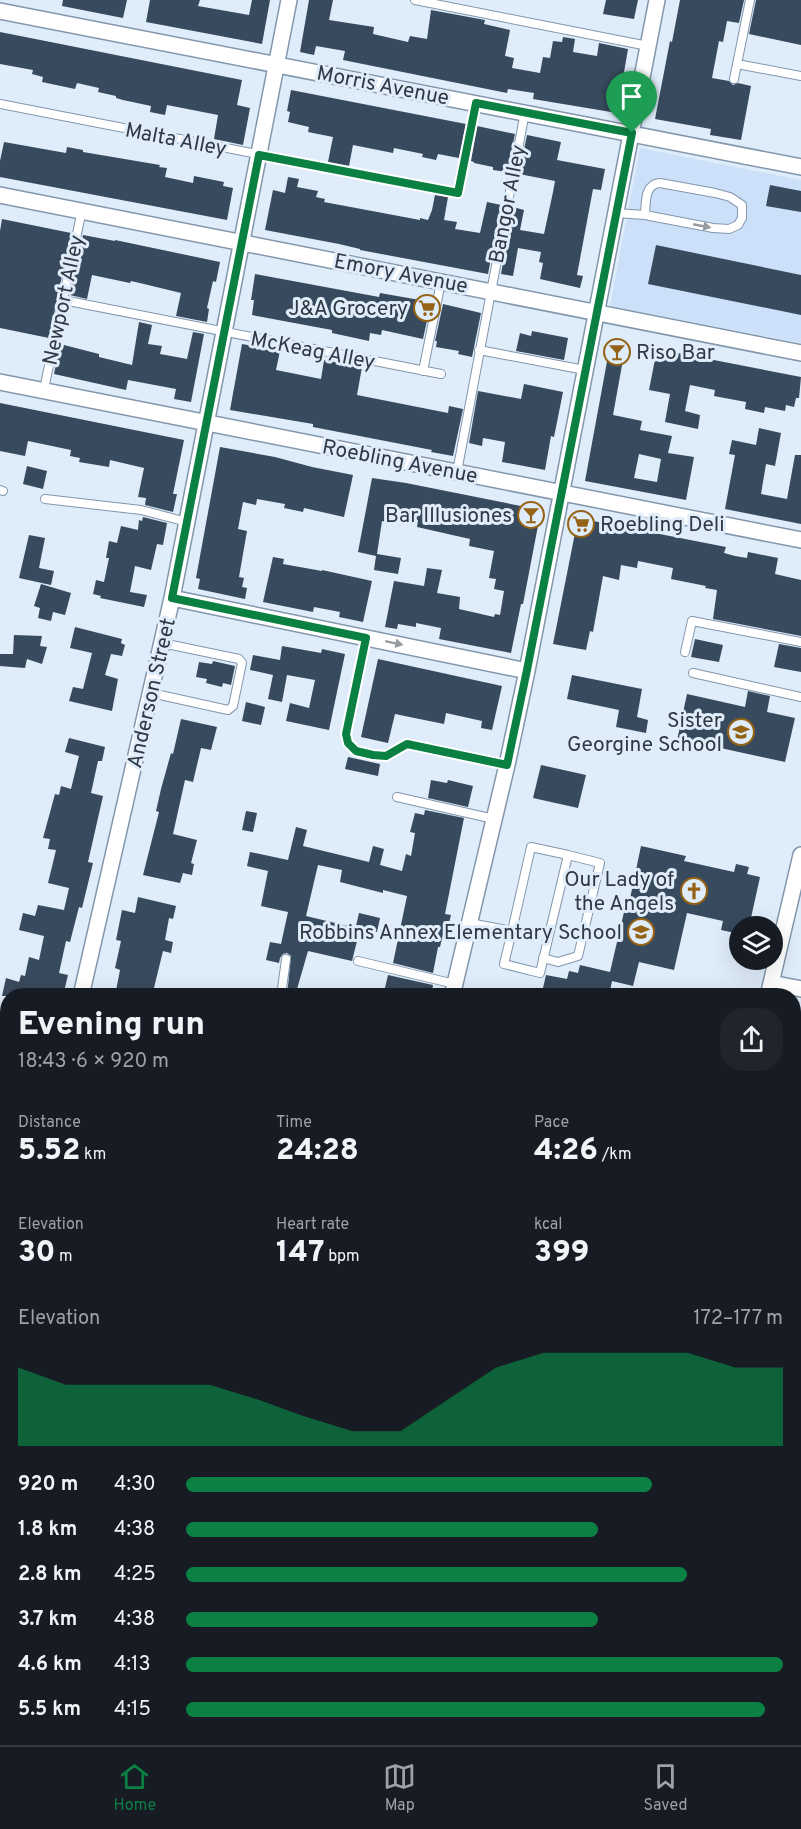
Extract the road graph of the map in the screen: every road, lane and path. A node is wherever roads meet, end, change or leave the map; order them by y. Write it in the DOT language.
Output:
graph roads {
  1 [pos="289,0"];
  2 [pos="415,0"];
  3 [pos="657,0"];
  4 [pos="750,0"];
  5 [pos="0,10"];
  6 [pos="648,46"];
  7 [pos="737,64"];
  8 [pos="276,65"];
  9 [pos="801,76"];
  10 [pos="734,79"];
  11 [pos="476,103"];
  12 [pos="0,104"];
  13 [pos="525,112"];
  14 [pos="632,133"];
  15 [pos="259,155"];
  16 [pos="801,167"];
  17 [pos="0,195"];
  18 [pos="82,210"];
  19 [pos="616,213"];
  20 [pos="645,215"];
  21 [pos="241,242"];
  22 [pos="441,282"];
  23 [pos="491,291"];
  24 [pos="63,300"];
  25 [pos="596,313"];
  26 [pos="225,332"];
  27 [pos="479,350"];
  28 [pos="801,353"];
  29 [pos="585,370"];
  30 [pos="423,371"];
  31 [pos="441,374"];
  32 [pos="0,382"];
  33 [pos="44,389"];
  34 [pos="206,423"];
  35 [pos="457,472"];
  36 [pos="561,493"];
  37 [pos="45,499"];
  38 [pos="187,522"];
  39 [pos="801,540"];
  40 [pos="172,598"];
  41 [pos="366,638"];
  42 [pos="801,642"];
  43 [pos="162,643"];
  44 [pos="685,652"];
  45 [pos="527,670"];
  46 [pos="693,673"];
  47 [pos="151,693"];
  48 [pos="801,697"];
  49 [pos="507,765"];
  50 [pos="397,797"];
  51 [pos="494,819"];
  52 [pos="568,855"];
  53 [pos="801,855"];
  54 [pos="470,923"];
  55 [pos="512,931"];
  56 [pos="543,958"];
  57 [pos="286,959"];
  58 [pos="358,961"];
  59 [pos="83,988"];
  60 [pos="282,988"];
  61 [pos="447,988"];
  62 [pos="454,988"];
  63 [pos="770,988"];
  1 -- 8 [label="street, Anderson Street"];
  2 -- 6 [label="lane"];
  3 -- 6 [label="street"];
  4 -- 7 [label="lane"];
  5 -- 8 [label="street, Morris Avenue"];
  6 -- 14 [label="street"];
  7 -- 9 [label="lane"];
  7 -- 10 [label="lane"];
  8 -- 11 [label="street, Morris Avenue"];
  8 -- 15 [label="street, Anderson Street"];
  11 -- 13 [label="street, Morris Avenue"];
  11 -- 15 [label="lane, Malta Alley"];
  12 -- 15 [label="lane, Malta Alley"];
  13 -- 14 [label="street, Morris Avenue"];
  13 -- 23 [label="lane, Bangor Alley"];
  14 -- 16 [label="street, Morris Avenue"];
  14 -- 19 [label="street"];
  15 -- 21 [label="street, Anderson Street"];
  17 -- 18 [label="street, Emory Avenue"];
  18 -- 21 [label="street, Emory Avenue"];
  18 -- 24 [label="lane, Newport Alley"];
  19 -- 20 [label="lane"];
  19 -- 25 [label="street"];
  20 -- 20 [label="lane, one-way"];
  21 -- 22 [label="street, Emory Avenue"];
  21 -- 26 [label="street, Anderson Street"];
  22 -- 23 [label="street, Emory Avenue"];
  22 -- 30 [label="lane"];
  23 -- 25 [label="street, Emory Avenue"];
  23 -- 27 [label="lane, Bangor Alley"];
  24 -- 26 [label="lane, McKeag Alley"];
  24 -- 33 [label="lane, Newport Alley"];
  25 -- 28 [label="street, Emory Avenue"];
  25 -- 29 [label="street"];
  26 -- 30 [label="lane, McKeag Alley"];
  26 -- 34 [label="street, Anderson Street"];
  27 -- 29 [label="lane"];
  27 -- 35 [label="lane, Bangor Alley"];
  29 -- 36 [label="street"];
  30 -- 31 [label="lane, McKeag Alley"];
  32 -- 33 [label="street, Roebling Avenue"];
  33 -- 34 [label="street, Roebling Avenue"];
  34 -- 35 [label="street, Roebling Avenue"];
  34 -- 38 [label="street, Anderson Street"];
  35 -- 36 [label="street, Roebling Avenue"];
  36 -- 39 [label="street, Roebling Avenue"];
  36 -- 45 [label="street"];
  37 -- 38 [label="lane"];
  38 -- 40 [label="street, Anderson Street"];
  40 -- 41 [label="street"];
  40 -- 43 [label="street, Anderson Street"];
  41 -- 45 [label="street, one-way"];
  41 -- 49 [label="lane"];
  42 -- 44 [label="lane"];
  43 -- 47 [label="street, Anderson Street"];
  43 -- 47 [label="lane"];
  45 -- 49 [label="street"];
  46 -- 48 [label="lane"];
  47 -- 59 [label="street, Anderson Street"];
  49 -- 51 [label="street"];
  50 -- 51 [label="lane"];
  51 -- 54 [label="street"];
  52 -- 55 [label="lane"];
  52 -- 56 [label="lane"];
  52 -- 56 [label="lane"];
  53 -- 63 [label="street"];
  54 -- 55 [label="lane"];
  54 -- 62 [label="street"];
  55 -- 56 [label="lane"];
  57 -- 60 [label="lane"];
  58 -- 61 [label="lane"];
}
